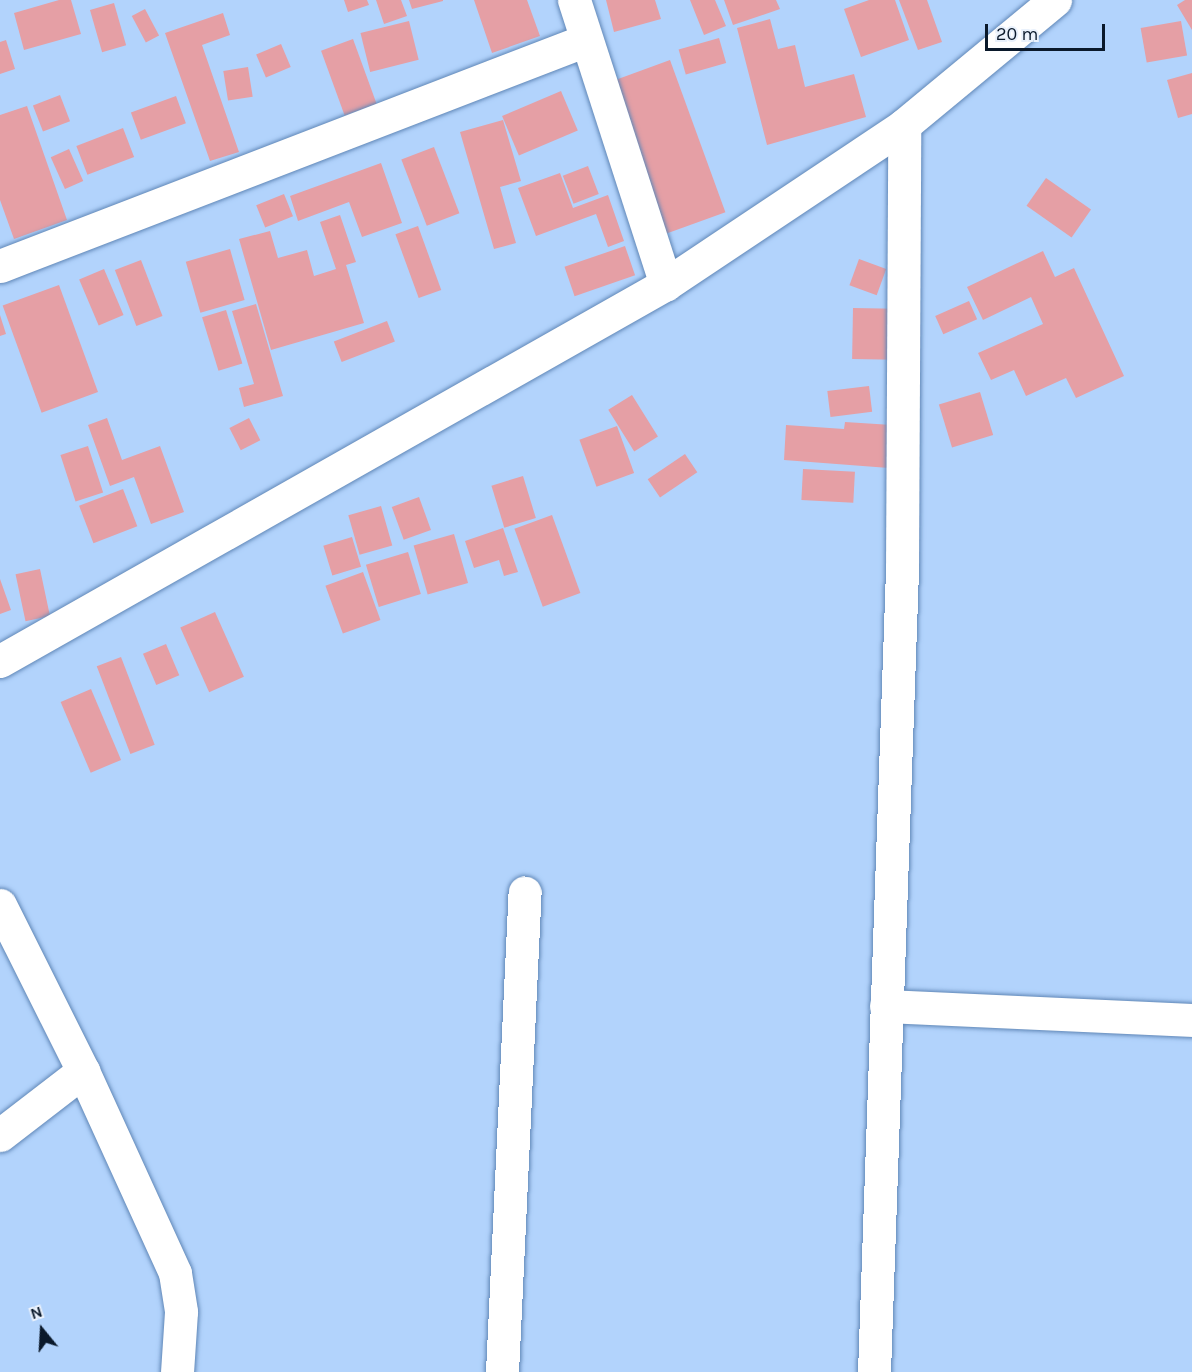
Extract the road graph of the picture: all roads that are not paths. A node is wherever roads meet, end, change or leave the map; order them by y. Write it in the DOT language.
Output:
graph roads {
  1 [pos="574,0"];
  2 [pos="1055,0"];
  3 [pos="586,40"];
  4 [pos="904,125"];
  5 [pos="0,266"];
  6 [pos="666,284"];
  7 [pos="0,661"];
  8 [pos="525,893"];
  9 [pos="0,905"];
  10 [pos="886,1005"];
  11 [pos="1192,1020"];
  12 [pos="83,1071"];
  13 [pos="0,1135"];
  14 [pos="177,1372"];
  15 [pos="502,1372"];
  16 [pos="874,1372"];
  1 -- 3 [label="street"];
  2 -- 4 [label="street"];
  3 -- 5 [label="street"];
  3 -- 6 [label="street"];
  4 -- 6 [label="street"];
  4 -- 10 [label="street"];
  6 -- 7 [label="street"];
  8 -- 15 [label="street"];
  9 -- 12 [label="street"];
  10 -- 11 [label="street"];
  10 -- 16 [label="street"];
  12 -- 13 [label="street"];
  12 -- 14 [label="street"];
}
